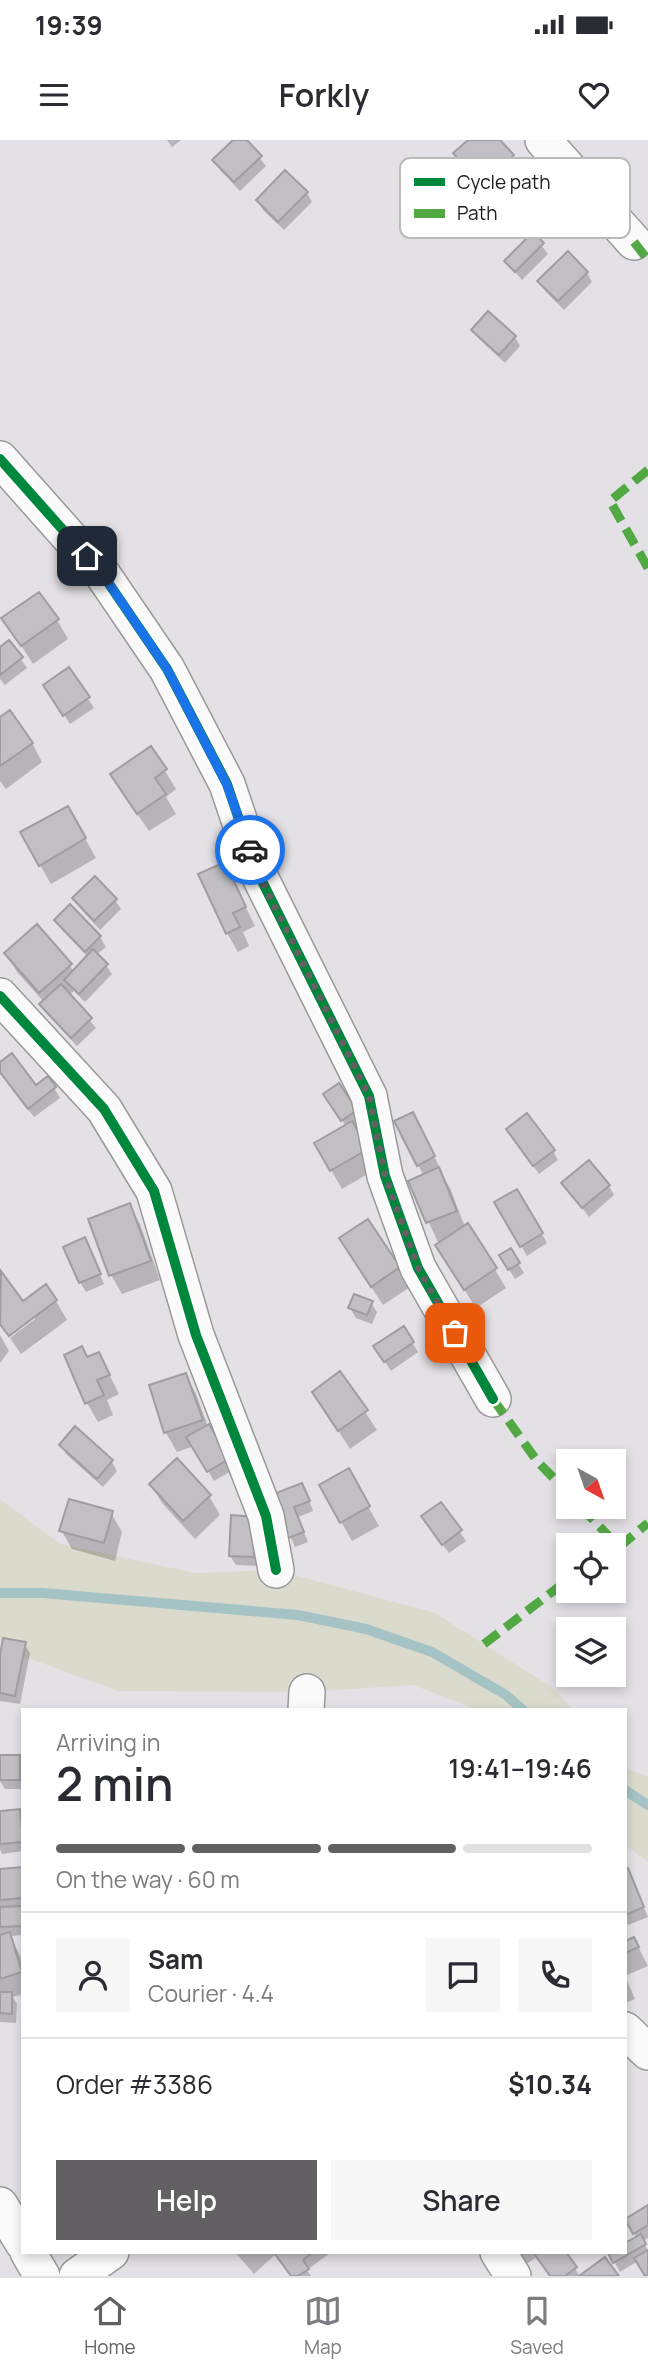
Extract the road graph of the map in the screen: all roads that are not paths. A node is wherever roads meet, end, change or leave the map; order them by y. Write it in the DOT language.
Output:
graph roads {
  1 [pos="543,140"];
  2 [pos="559,158"];
  3 [pos="630,238"];
  4 [pos="634,242"];
  5 [pos="0,459"];
  6 [pos="0,996"];
  7 [pos="493,1399"];
  8 [pos="276,1570"];
  9 [pos="627,2032"];
  10 [pos="648,2052"];
  11 [pos="0,2205"];
  12 [pos="21,2240"];
  13 [pos="29,2254"];
  14 [pos="108,2254"];
  15 [pos="499,2254"];
  16 [pos="42,2276"];
  17 [pos="77,2276"];
  18 [pos="513,2276"];
  1 -- 2 [label="street"];
  3 -- 4 [label="street"];
  5 -- 7 [label="street"];
  6 -- 8 [label="street"];
  9 -- 10 [label="street"];
  11 -- 12 [label="street"];
  13 -- 16 [label="street"];
  14 -- 17 [label="street"];
  15 -- 18 [label="street"];
}
